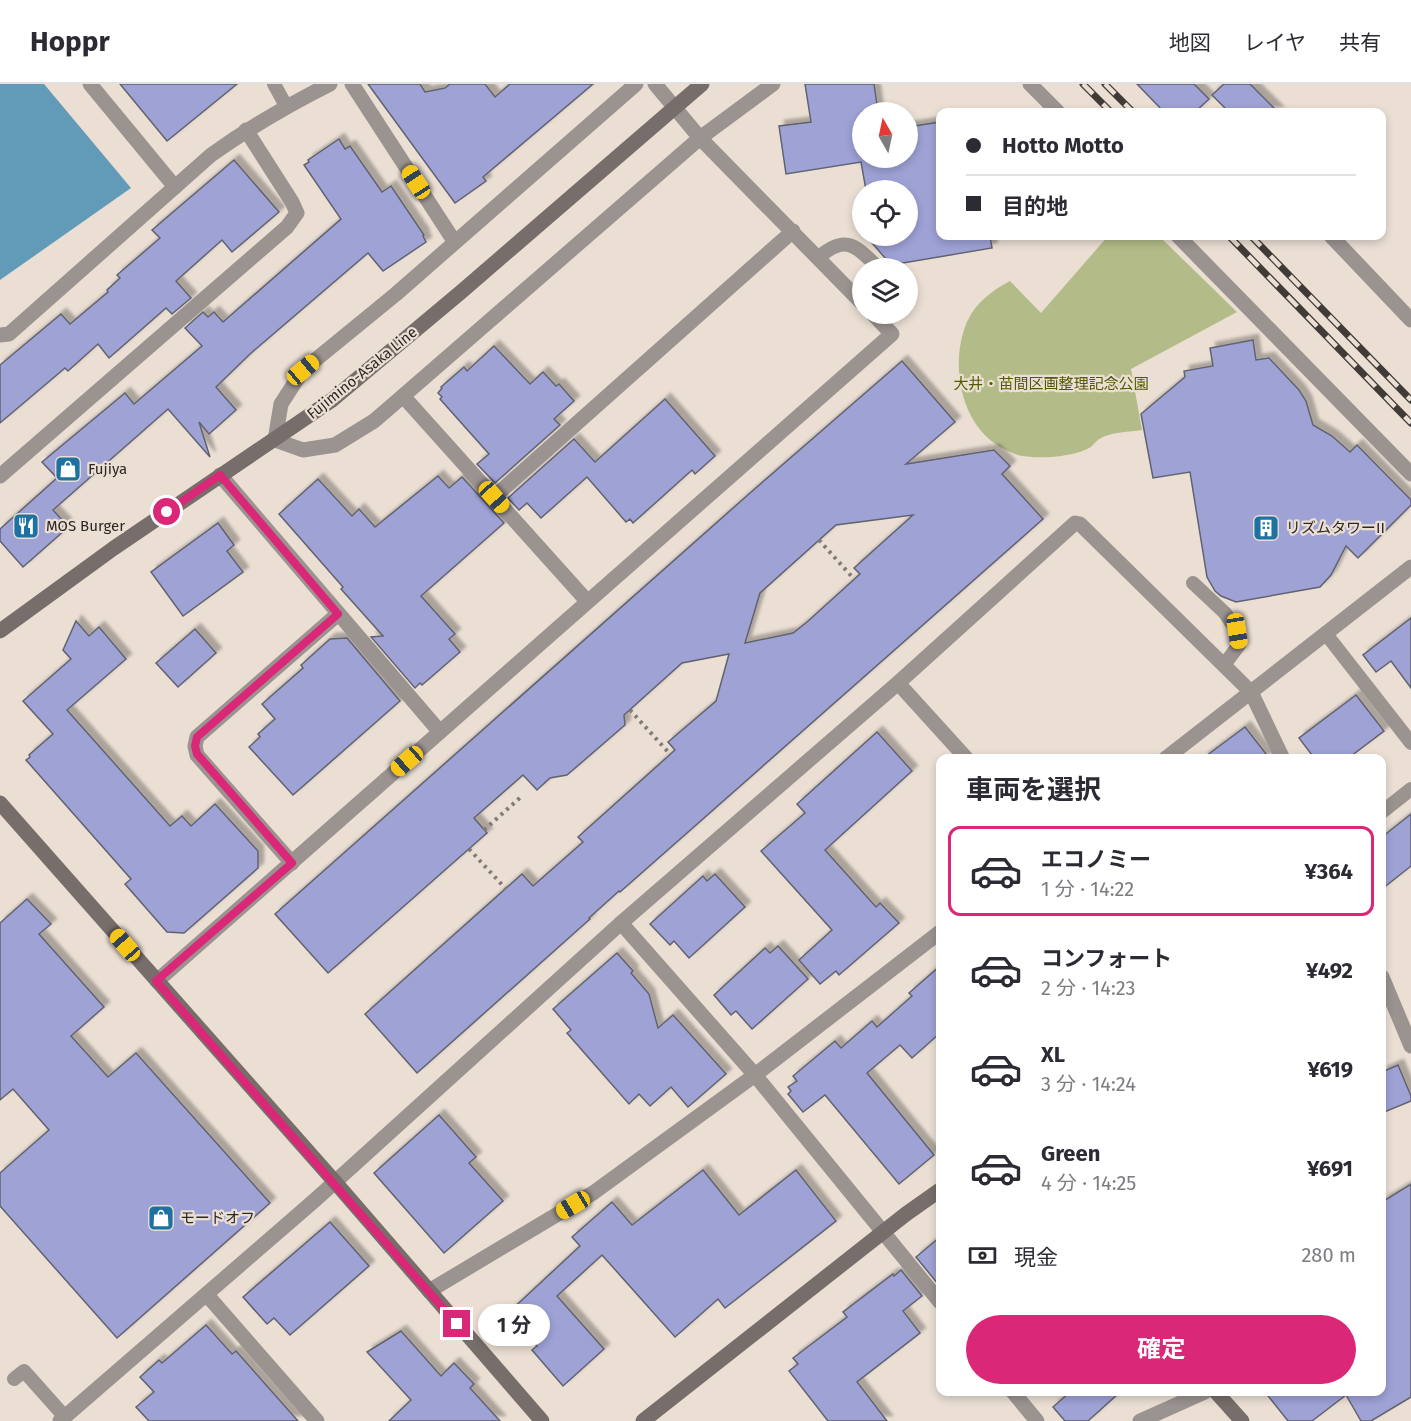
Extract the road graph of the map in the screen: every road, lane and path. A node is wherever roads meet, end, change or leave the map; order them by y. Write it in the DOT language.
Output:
graph roads {
  1 [pos="90,84"];
  2 [pos="274,84"];
  3 [pos="330,84"];
  4 [pos="352,84"];
  5 [pos="636,84"];
  6 [pos="655,84"];
  7 [pos="702,84"];
  8 [pos="773,84"];
  9 [pos="1030,84"];
  10 [pos="286,106"];
  11 [pos="1054,108"];
  12 [pos="246,130"];
  13 [pos="700,138"];
  14 [pos="176,187"];
  15 [pos="793,231"];
  16 [pos="1182,240"];
  17 [pos="1335,240"];
  18 [pos="454,241"];
  19 [pos="819,257"];
  20 [pos="868,258"];
  21 [pos="852,292"];
  22 [pos="1411,320"];
  23 [pos="882,324"];
  24 [pos="0,335"];
  25 [pos="403,396"];
  26 [pos="275,440"];
  27 [pos="1411,474"];
  28 [pos="220,475"];
  29 [pos="0,476"];
  30 [pos="494,497"];
  31 [pos="819,540"];
  32 [pos="1408,574"];
  33 [pos="854,579"];
  34 [pos="1193,583"];
  35 [pos="587,601"];
  36 [pos="338,614"];
  37 [pos="0,632"];
  38 [pos="1326,634"];
  39 [pos="1224,665"];
  40 [pos="898,682"];
  41 [pos="1251,692"];
  42 [pos="630,710"];
  43 [pos="440,732"];
  44 [pos="1411,743"];
  45 [pos="670,754"];
  46 [pos="963,754"];
  47 [pos="1171,754"];
  48 [pos="1281,754"];
  49 [pos="1411,789"];
  50 [pos="522,796"];
  51 [pos="0,803"];
  52 [pos="1386,809"];
  53 [pos="484,830"];
  54 [pos="469,849"];
  55 [pos="292,863"];
  56 [pos="506,889"];
  57 [pos="621,923"];
  58 [pos="936,935"];
  59 [pos="156,981"];
  60 [pos="1386,987"];
  61 [pos="1411,1046"];
  62 [pos="755,1075"];
  63 [pos="335,1182"];
  64 [pos="936,1193"];
  65 [pos="883,1232"];
  66 [pos="429,1291"];
  67 [pos="207,1295"];
  68 [pos="936,1297"];
  69 [pos="14,1379"];
  70 [pos="1016,1396"];
  71 [pos="1196,1396"];
  72 [pos="1220,1396"];
  73 [pos="63,1419"];
  74 [pos="317,1421"];
  75 [pos="542,1421"];
  76 [pos="643,1421"];
  77 [pos="1037,1421"];
  78 [pos="1140,1421"];
  79 [pos="1242,1421"];
  1 -- 14 [label="street"];
  2 -- 10 [label="lane"];
  3 -- 10 [label="street"];
  4 -- 18 [label="street"];
  5 -- 18 [label="street"];
  6 -- 13 [label="street"];
  7 -- 26 [label="street, Fujimino-Asaka Line, bridge"];
  8 -- 13 [label="street"];
  9 -- 11 [label="street"];
  10 -- 12 [label="street"];
  12 -- 14 [label="street"];
  12 -- 29 [label="street"];
  13 -- 15 [label="street"];
  13 -- 25 [label="street"];
  14 -- 24 [label="street"];
  15 -- 19 [label="street"];
  15 -- 30 [label="street"];
  16 -- 27 [label="street"];
  17 -- 22 [label="street"];
  18 -- 26 [label="street"];
  19 -- 20 [label="lane"];
  19 -- 21 [label="street"];
  23 -- 35 [label="street"];
  25 -- 26 [label="street"];
  25 -- 30 [label="street"];
  26 -- 28 [label="street, Fujimino-Asaka Line"];
  28 -- 36 [label="street"];
  28 -- 37 [label="street, Fujimino-Asaka Line"];
  30 -- 35 [label="street"];
  31 -- 33 [label="path"];
  32 -- 38 [label="street"];
  34 -- 39 [label="lane"];
  35 -- 43 [label="street"];
  36 -- 43 [label="street"];
  36 -- 55 [label="street"];
  38 -- 41 [label="street"];
  38 -- 44 [label="lane"];
  39 -- 40 [label="street"];
  39 -- 41 [label="street"];
  40 -- 46 [label="street"];
  40 -- 57 [label="street"];
  41 -- 47 [label="street"];
  41 -- 48 [label="street"];
  42 -- 45 [label="path"];
  43 -- 55 [label="street"];
  49 -- 52 [label="lane"];
  50 -- 53 [label="path"];
  51 -- 59 [label="street"];
  54 -- 56 [label="path"];
  55 -- 59 [label="street"];
  57 -- 62 [label="street"];
  57 -- 63 [label="street"];
  58 -- 62 [label="street"];
  59 -- 63 [label="street"];
  60 -- 61 [label="street"];
  62 -- 65 [label="street"];
  62 -- 66 [label="street"];
  63 -- 66 [label="street"];
  63 -- 67 [label="street"];
  64 -- 65 [label="street"];
  65 -- 68 [label="street"];
  65 -- 76 [label="street"];
  66 -- 75 [label="street"];
  67 -- 73 [label="street"];
  67 -- 74 [label="street"];
  69 -- 73 [label="lane"];
  70 -- 77 [label="street"];
  71 -- 78 [label="street"];
  72 -- 79 [label="street"];
}
